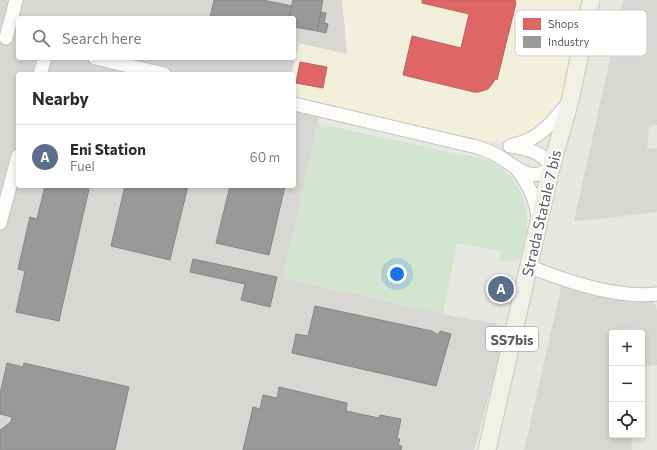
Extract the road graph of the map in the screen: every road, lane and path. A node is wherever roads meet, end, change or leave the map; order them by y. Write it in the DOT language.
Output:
graph roads {
  1 [pos="16,0"];
  2 [pos="591,0"];
  3 [pos="589,10"];
  4 [pos="8,38"];
  5 [pos="579,56"];
  6 [pos="44,60"];
  7 [pos="104,60"];
  8 [pos="41,72"];
  9 [pos="155,72"];
  10 [pos="570,101"];
  11 [pos="296,104"];
  12 [pos="477,146"];
  13 [pos="510,146"];
  14 [pos="16,163"];
  15 [pos="516,168"];
  16 [pos="551,168"];
  17 [pos="0,223"];
  18 [pos="537,229"];
  19 [pos="528,266"];
  20 [pos="657,294"];
  21 [pos="487,450"];
  1 -- 4 [label="street"];
  2 -- 3 [label="main road, Strada Statale 7 bis / SS7bis"];
  5 -- 10 [label="main road, Strada Statale 7 bis / SS7bis"];
  6 -- 8 [label="street"];
  7 -- 9 [label="street"];
  10 -- 13 [label="street"];
  10 -- 16 [label="main road, Strada Statale 7 bis / SS7bis"];
  11 -- 12 [label="street"];
  12 -- 13 [label="street"];
  12 -- 15 [label="street"];
  13 -- 16 [label="street"];
  14 -- 17 [label="street"];
  15 -- 16 [label="street"];
  15 -- 18 [label="street"];
  16 -- 18 [label="main road, Strada Statale 7 bis / SS7bis"];
  18 -- 19 [label="main road, Strada Statale 7 bis / SS7bis"];
  19 -- 20 [label="street"];
  19 -- 21 [label="main road, Strada Statale 7 bis / SS7bis"];
}
